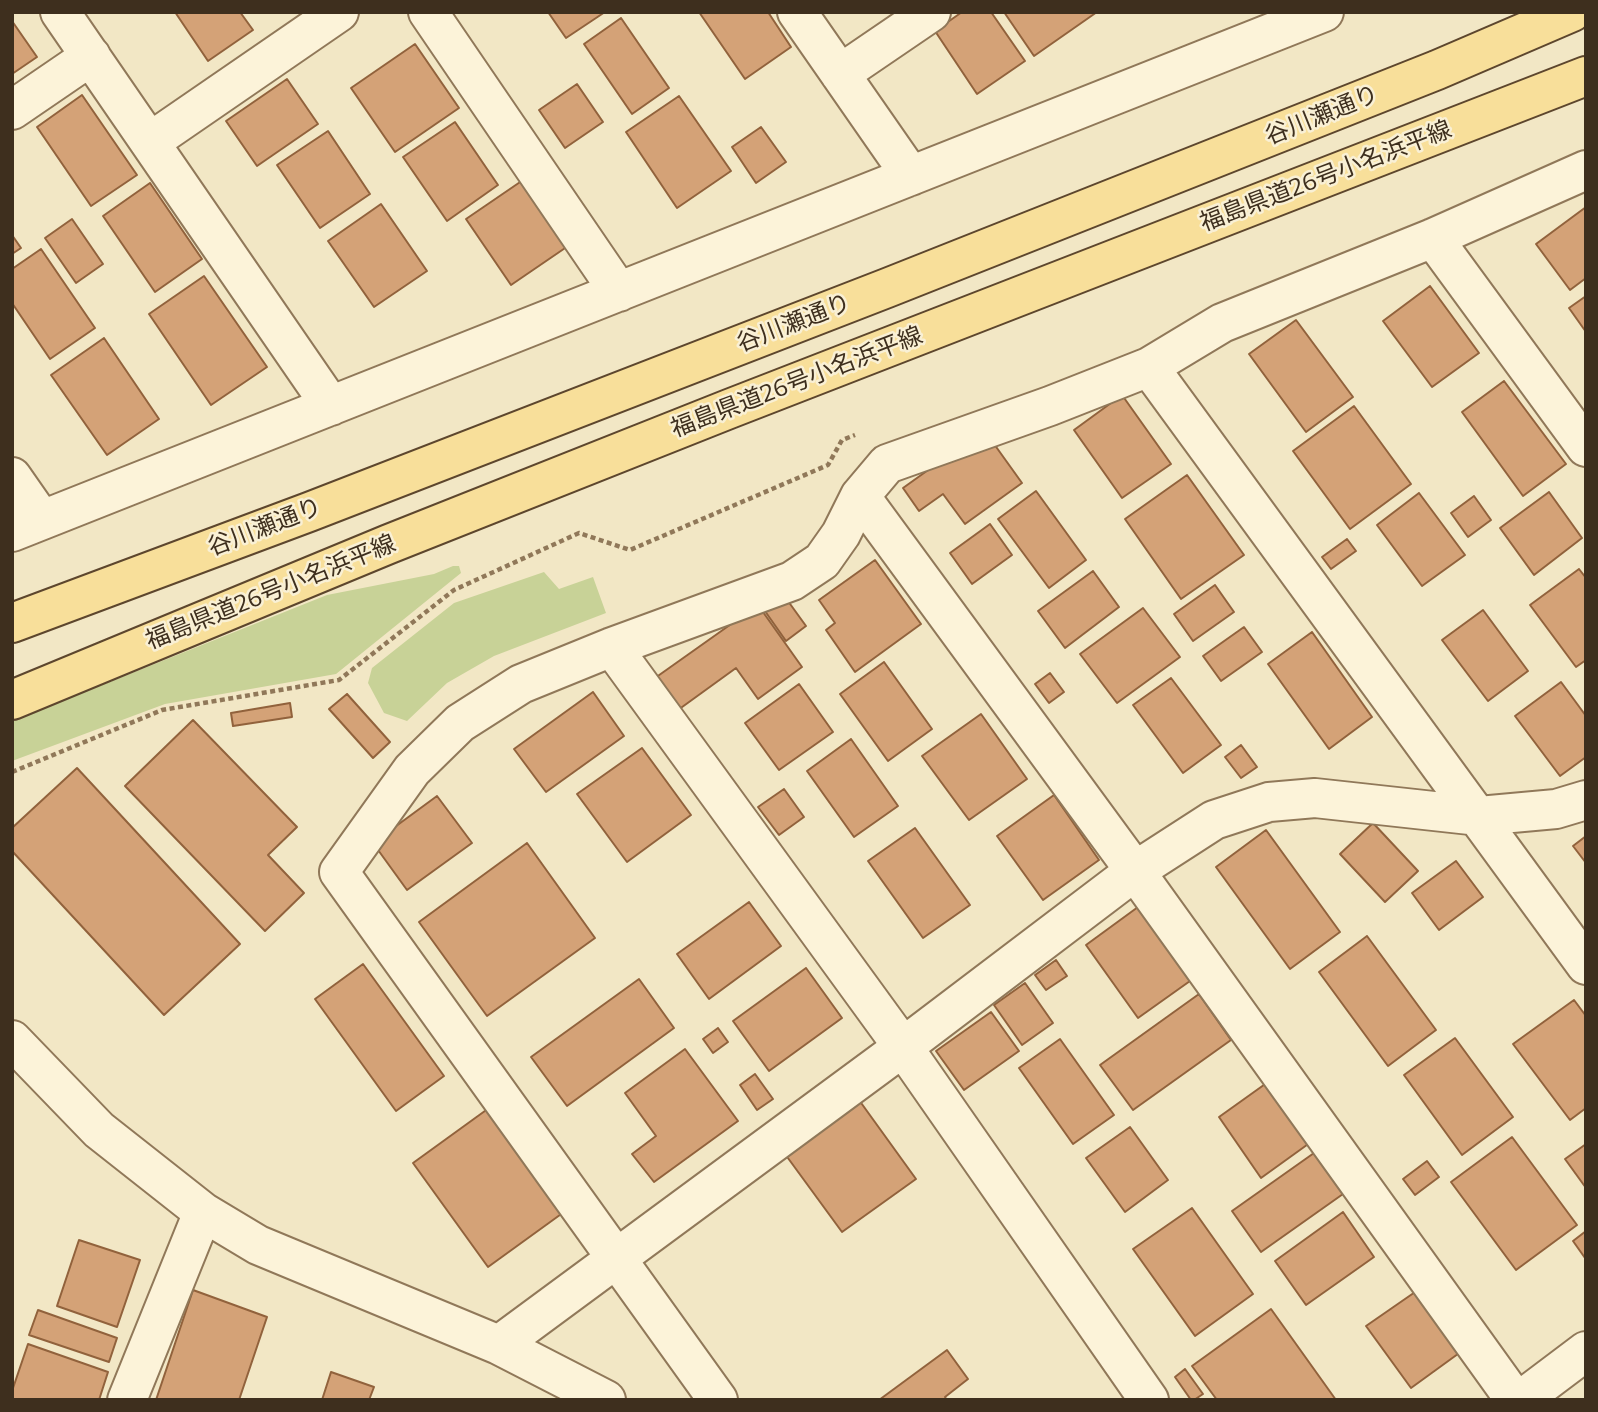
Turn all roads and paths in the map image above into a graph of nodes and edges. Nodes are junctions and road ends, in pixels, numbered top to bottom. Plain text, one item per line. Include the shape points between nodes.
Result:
1 (60, 12) edge
2 (339, 12) edge
3 (428, 12) edge
4 (797, 12) edge
5 (931, 12) edge
6 (1324, 12) edge
7 (1572, 12) edge
8 (91, 56) junction
9 (840, 74) junction
10 (1586, 76) edge
11 (12, 110) edge
12 (150, 142) junction
13 (1586, 170) edge
14 (911, 176) junction
15 (1433, 238) junction
16 (619, 292) junction
17 (1149, 367) junction
18 (331, 406) junction
19 (855, 435) dead end
20 (1586, 447) edge
21 (12, 477) edge
22 (860, 496) junction
23 (27, 526) edge
24 (12, 623) edge
25 (612, 647) junction
26 (12, 700) edge
27 (12, 772) edge
28 (1586, 800) edge
29 (1479, 817) junction
30 (1135, 871) junction
31 (1586, 965) edge
32 (12, 1040) edge
33 (903, 1047) junction
34 (203, 1212) junction
35 (616, 1259) junction
36 (499, 1345) junction
37 (1586, 1351) edge
38 (127, 1400) edge
39 (606, 1400) edge
40 (718, 1400) edge
41 (1149, 1400) edge
42 (1518, 1400) edge

1 - 8 street
2 - 12 street
3 - 16 street
4 - 9 street
5 - 9 street
6 - 14 street
7 - 24 main road, 谷川瀬通り via 874,293
8 - 11 street
8 - 12 street
9 - 14 street
10 - 26 main road, 福島県道26号小名浜平線 via 704,419
12 - 18 street
13 - 15 street
14 - 16 street
15 - 17 street via 1222,323
15 - 20 street
16 - 18 street
17 - 22 street via 887,464
17 - 29 street
18 - 23 street
19 - 27 path via 842,440 828,465 630,550 579,533 454,590 339,680 162,710
21 - 23 street
22 - 25 street via 822,561 792,581
22 - 30 street
25 - 33 street
25 - 35 street via 521,684 460,723 412,770 339,872
28 - 29 street via 1556,809
29 - 30 street via 1315,799 1269,802 1214,820
29 - 31 street
30 - 33 street
30 - 42 street
32 - 34 street via 99,1130
33 - 35 street
33 - 41 street
34 - 36 street via 258,1245
34 - 38 street
35 - 36 street
35 - 40 street
36 - 39 street
37 - 42 street

